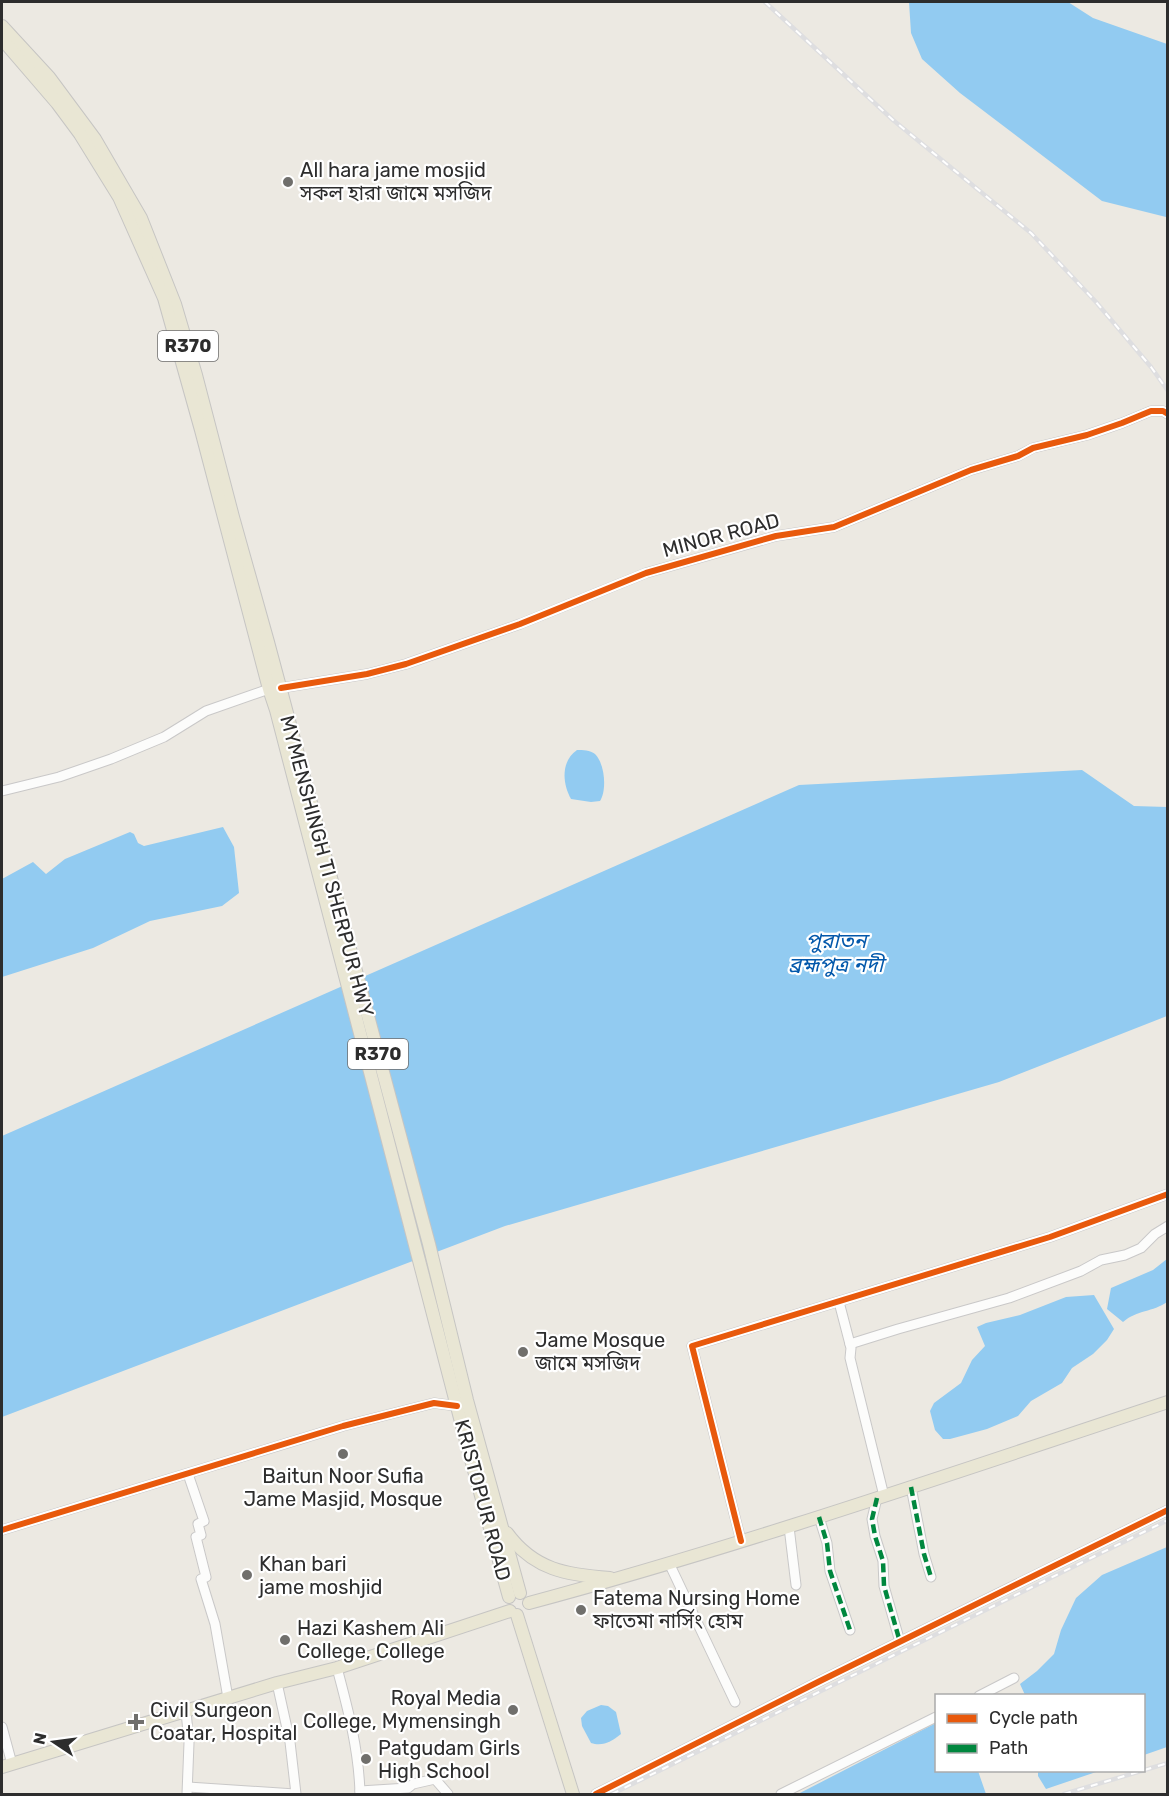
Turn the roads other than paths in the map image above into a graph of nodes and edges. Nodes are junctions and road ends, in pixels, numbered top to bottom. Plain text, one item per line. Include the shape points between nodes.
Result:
1 (2, 26) edge
2 (2, 39) edge
3 (1167, 414) edge
4 (275, 689) junction
5 (2, 791) edge
6 (1167, 1194) edge
7 (1167, 1226) edge
8 (839, 1302) junction
9 (850, 1344) junction
10 (1167, 1402) edge
11 (460, 1403) junction
12 (188, 1474) junction
13 (911, 1487) junction
14 (880, 1497) junction
15 (1167, 1510) edge
16 (819, 1517) junction
17 (502, 1525) junction
18 (789, 1527) junction
19 (2, 1530) edge
20 (741, 1542) junction
21 (669, 1563) junction
22 (931, 1577) dead end
23 (620, 1578) junction
24 (796, 1585) dead end
25 (513, 1604) junction
26 (850, 1630) dead end
27 (900, 1642) junction
28 (337, 1668) junction
29 (1014, 1678) dead end
30 (278, 1683) junction
31 (981, 1694) edge
32 (228, 1698) junction
33 (735, 1702) dead end
34 (186, 1712) junction
35 (935, 1717) edge
36 (2, 1727) edge
37 (7, 1766) edge
38 (187, 1791) edge
39 (360, 1793) edge
40 (295, 1794) edge
41 (448, 1794) edge
42 (573, 1794) edge
43 (596, 1794) edge
44 (781, 1794) edge

1 - 4 main road, MYMENSHINGH TI SHERPUR HWY / R370 via 70,102 141,218 165,277 196,375
2 - 4 main road, MYMENSHINGH TI SHERPUR HWY / R370 via 86,143 119,197 164,298
3 - 4 street, MINOR ROAD via 1151,411 1087,435 1033,448 834,527 776,536 646,573 520,624 406,664
4 - 5 street, MINOR ROAD via 206,711 164,737 111,759
4 - 11 main road, MYMENSHINGH TI SHERPUR HWY / R370
6 - 8 street via 1050,1237
7 - 9 street via 1141,1248 1101,1260 1010,1298
8 - 9 street
8 - 20 street via 692,1346
9 - 14 street
10 - 13 main road
11 - 12 street via 434,1403 354,1423
11 - 17 main road, KRISTOPUR ROAD
11 - 25 main road, KRISTOPUR ROAD
12 - 19 street
12 - 32 street via 204,1521 198,1524 201,1535 196,1537 206,1577 201,1579
13 - 14 main road
13 - 22 street
14 - 16 main road
14 - 27 street via 873,1528
15 - 27 street
16 - 18 main road
16 - 26 street via 830,1571
17 - 23 main road via 521,1550 549,1568 576,1575
17 - 25 main road, KRISTOPUR ROAD
18 - 20 main road
18 - 24 street
20 - 21 main road
21 - 23 main road
21 - 33 street
23 - 25 main road via 529,1603 524,1613
25 - 28 main road
25 - 30 main road via 295,1673
25 - 42 main road, KRISTOPUR ROAD
27 - 43 street
28 - 30 main road
28 - 39 street via 350,1719
29 - 31 street
30 - 32 main road
30 - 40 street
32 - 34 main road
34 - 37 main road
34 - 38 street
35 - 44 street
36 - 37 street
38 - 40 street
39 - 41 street via 408,1788 435,1779

